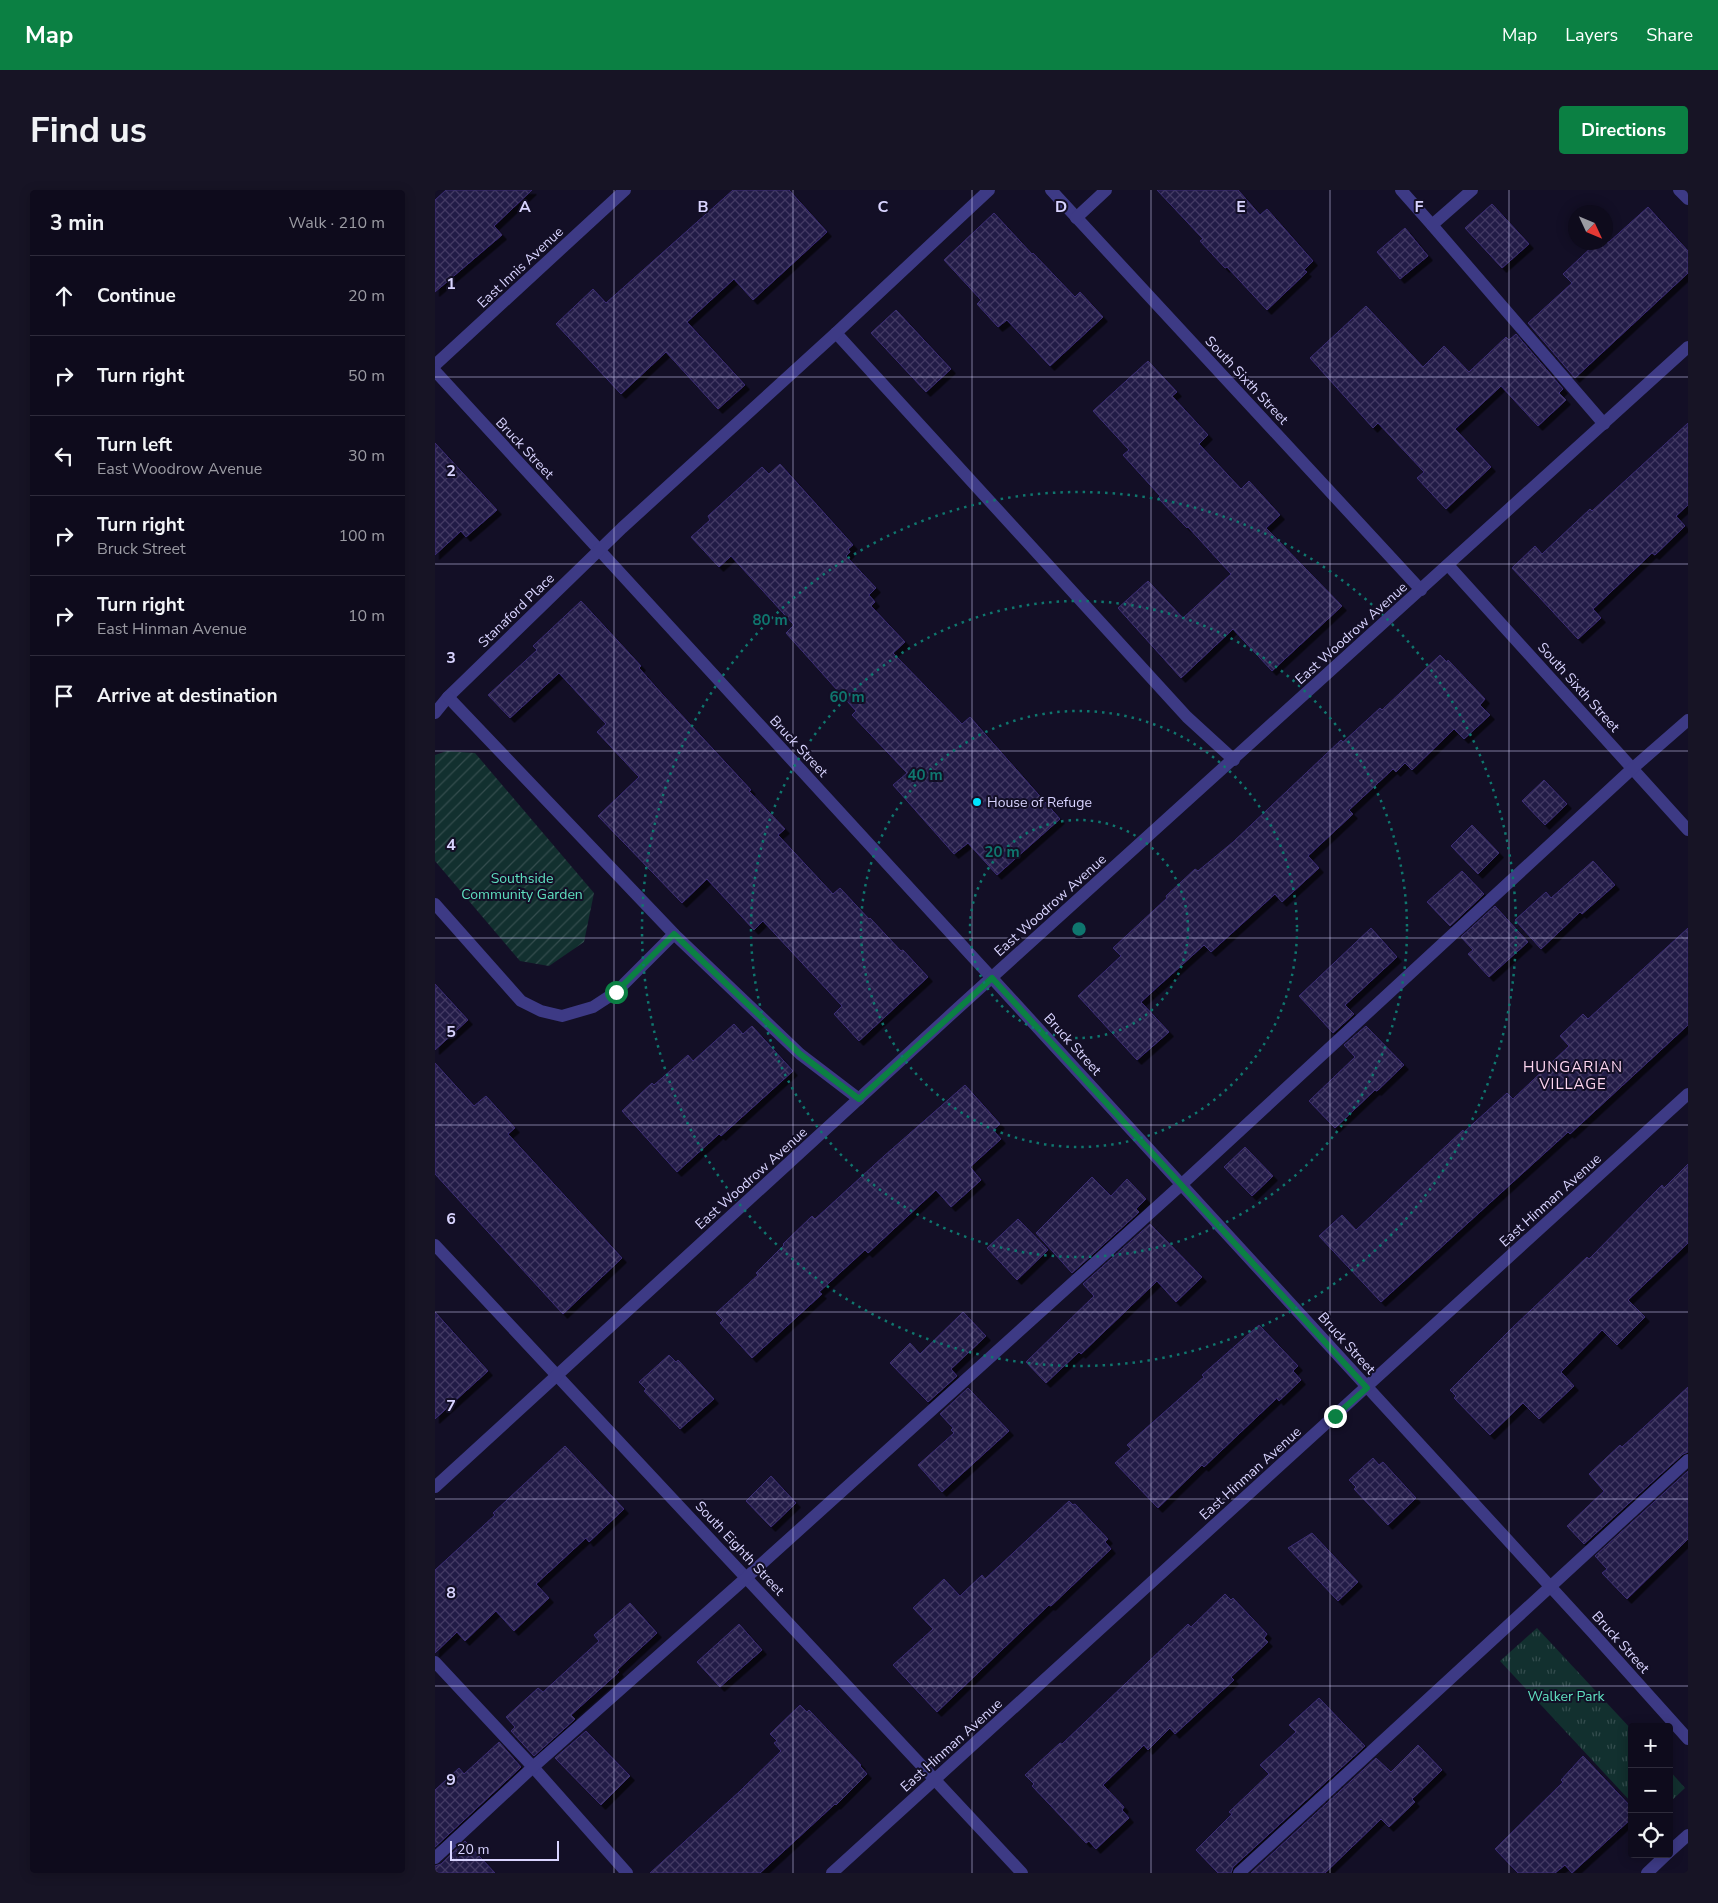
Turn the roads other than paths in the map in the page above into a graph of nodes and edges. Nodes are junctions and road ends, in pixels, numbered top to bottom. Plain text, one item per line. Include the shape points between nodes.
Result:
1 (625, 190) edge
2 (989, 190) edge
3 (1051, 190) edge
4 (1106, 190) edge
5 (1401, 190) edge
6 (1472, 190) edge
7 (1679, 190) edge
8 (1688, 199) edge
9 (1077, 218) junction
10 (1432, 225) junction
11 (836, 333) junction
12 (1688, 347) edge
13 (435, 365) edge
14 (435, 372) edge
15 (1604, 424) junction
16 (599, 550) junction
17 (1448, 565) junction
18 (1421, 590) junction
19 (448, 697) junction
20 (435, 713) edge
21 (1688, 720) edge
22 (1234, 760) junction
23 (1633, 768) junction
24 (1688, 830) edge
25 (435, 904) edge
26 (674, 934) junction
27 (992, 978) junction
28 (1688, 1094) edge
29 (859, 1099) junction
30 (1181, 1184) junction
31 (435, 1245) edge
32 (557, 1375) junction
33 (1367, 1388) junction
34 (1688, 1460) edge
35 (435, 1487) edge
36 (747, 1577) junction
37 (1551, 1587) junction
38 (435, 1662) edge
39 (1688, 1739) edge
40 (533, 1767) junction
41 (935, 1779) junction
42 (1688, 1835) edge
43 (1673, 1848) edge
44 (435, 1858) edge
45 (1663, 1858) edge
46 (627, 1873) edge
47 (833, 1873) edge
48 (1022, 1873) edge
49 (1239, 1873) edge
50 (1647, 1873) edge

1 - 13 street, East Innis Avenue
2 - 11 street, Stanaford Place
3 - 9 street, South Sixth Street
4 - 9 street
5 - 10 street
6 - 10 street
7 - 8 street
9 - 18 street, South Sixth Street
10 - 15 street
11 - 16 street, Stanaford Place
11 - 22 street via 1187,717
12 - 15 street, East Woodrow Avenue
14 - 16 street, Bruck Street
15 - 17 street, East Woodrow Avenue
16 - 19 street, Stanaford Place
16 - 27 street, Bruck Street
17 - 18 street, East Woodrow Avenue
17 - 23 street, South Sixth Street
18 - 22 street, East Woodrow Avenue
19 - 20 street, Stanaford Place
19 - 26 street
21 - 23 street
22 - 27 street, East Woodrow Avenue
23 - 24 street, South Sixth Street
23 - 30 street
25 - 26 street via 521,1000 541,1011 562,1016 593,1007 616,992
26 - 29 street via 800,1054
27 - 29 street, East Woodrow Avenue
27 - 30 street, Bruck Street
28 - 33 street, East Hinman Avenue
29 - 32 street, East Woodrow Avenue
30 - 33 street, Bruck Street
30 - 36 street
31 - 32 street, South Eighth Street
32 - 35 street, East Woodrow Avenue
32 - 36 street, South Eighth Street
33 - 37 street, Bruck Street
33 - 41 street, East Hinman Avenue
34 - 37 street
36 - 40 street
36 - 41 street, South Eighth Street
37 - 39 street, Bruck Street
37 - 49 street
38 - 40 street
40 - 44 street
40 - 46 street
41 - 47 street, East Hinman Avenue
41 - 48 street, South Eighth Street
42 - 43 street
45 - 50 street

